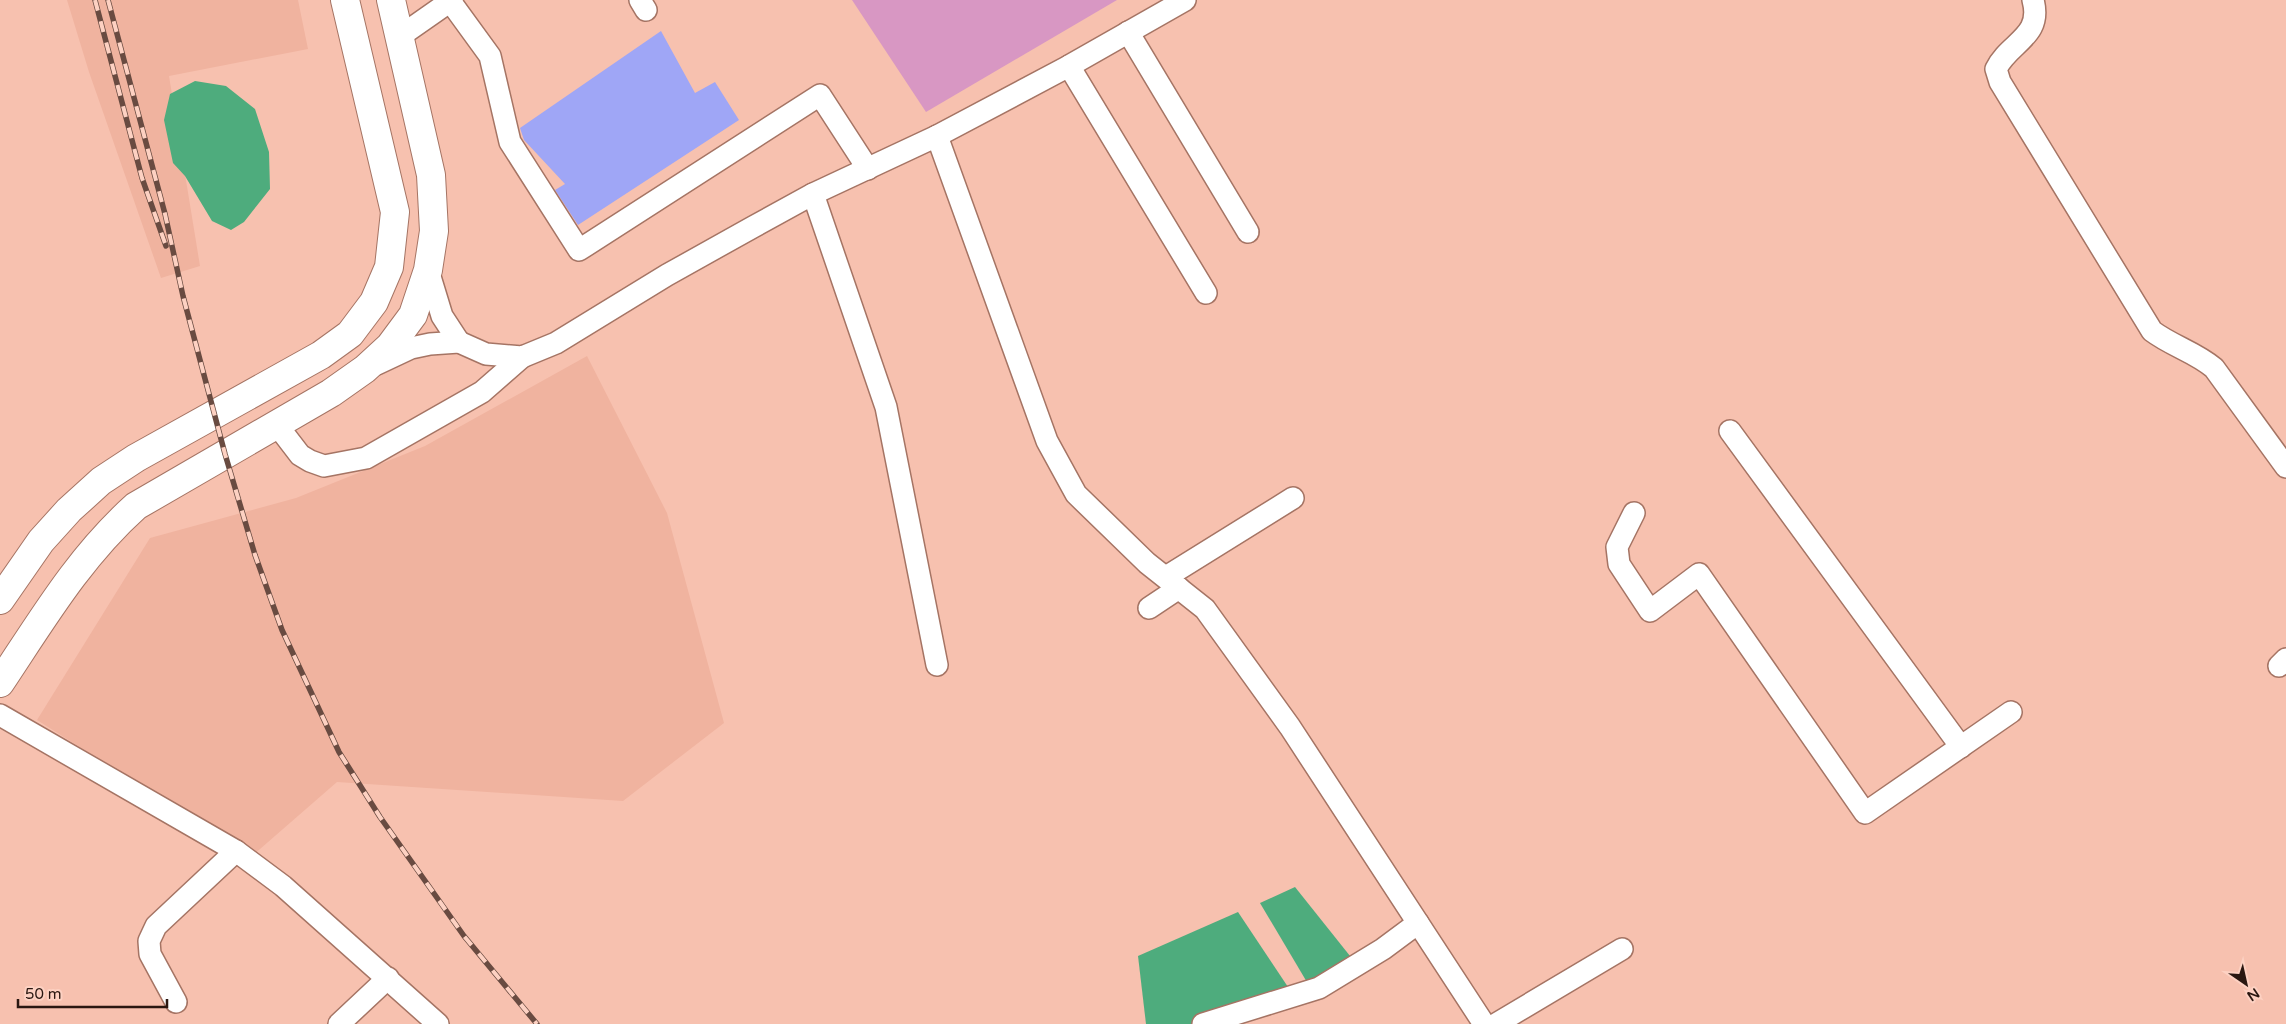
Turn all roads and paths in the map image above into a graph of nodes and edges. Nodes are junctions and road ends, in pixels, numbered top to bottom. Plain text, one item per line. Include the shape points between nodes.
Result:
1 (345, 0) edge
2 (391, 0) edge
3 (1184, 0) edge
4 (2034, 0) edge
5 (451, 1) edge
6 (1128, 32) junction
7 (399, 37) junction
8 (1069, 66) junction
9 (937, 136) junction
10 (868, 168) junction
11 (813, 194) junction
12 (1248, 232) dead end
13 (428, 270) junction
14 (1206, 293) dead end
15 (459, 342) junction
16 (522, 357) junction
17 (366, 369) junction
18 (277, 425) junction
19 (1730, 431) dead end
20 (2286, 467) edge
21 (1293, 498) dead end
22 (1634, 513) dead end
23 (1172, 582) junction
24 (0, 600) edge
25 (1149, 608) dead end
26 (937, 665) dead end
27 (0, 683) edge
28 (2011, 712) dead end
29 (0, 715) edge
30 (1961, 747) junction
31 (236, 851) junction
32 (1418, 923) junction
33 (1622, 949) dead end
34 (388, 978) junction
35 (176, 1002) dead end
36 (429, 1021) edge
37 (338, 1024) edge
38 (1203, 1024) edge
39 (1484, 1024) edge
40 (1496, 1024) edge

1 - 24 main road via 395,212 389,267 374,302 350,334 321,355 101,480 41,541
2 - 7 main road
3 - 6 street
4 - 20 street via 2035,23 2026,36 2001,58 1996,69 2000,82 2152,331 2201,357 2214,368
5 - 7 street
5 - 10 street via 490,56 510,142 579,250 820,95
6 - 8 street
6 - 12 street
7 - 13 main road via 431,175 434,231
8 - 9 street
8 - 14 street
9 - 10 street
9 - 23 street via 1047,441 1076,494 1147,563
10 - 11 street
11 - 16 street via 667,275 556,343
11 - 26 street via 886,407
13 - 15 street via 442,316
13 - 17 main road via 413,315 390,346
15 - 16 street via 486,354
15 - 17 street via 411,348
16 - 18 street via 482,392 366,458 324,466 310,461 300,455
17 - 18 main road
18 - 27 main road via 136,506 108,531 77,568
19 - 30 street
21 - 23 street
22 - 30 street via 1617,547 1619,564 1650,611 1699,574 1865,813
23 - 25 street
23 - 32 street via 1205,610 1290,727
28 - 30 street
29 - 31 street
31 - 34 street via 283,886
31 - 35 street via 156,926 149,941 150,954
32 - 38 street via 1320,988
32 - 39 street
33 - 40 street
34 - 36 street
34 - 37 street

